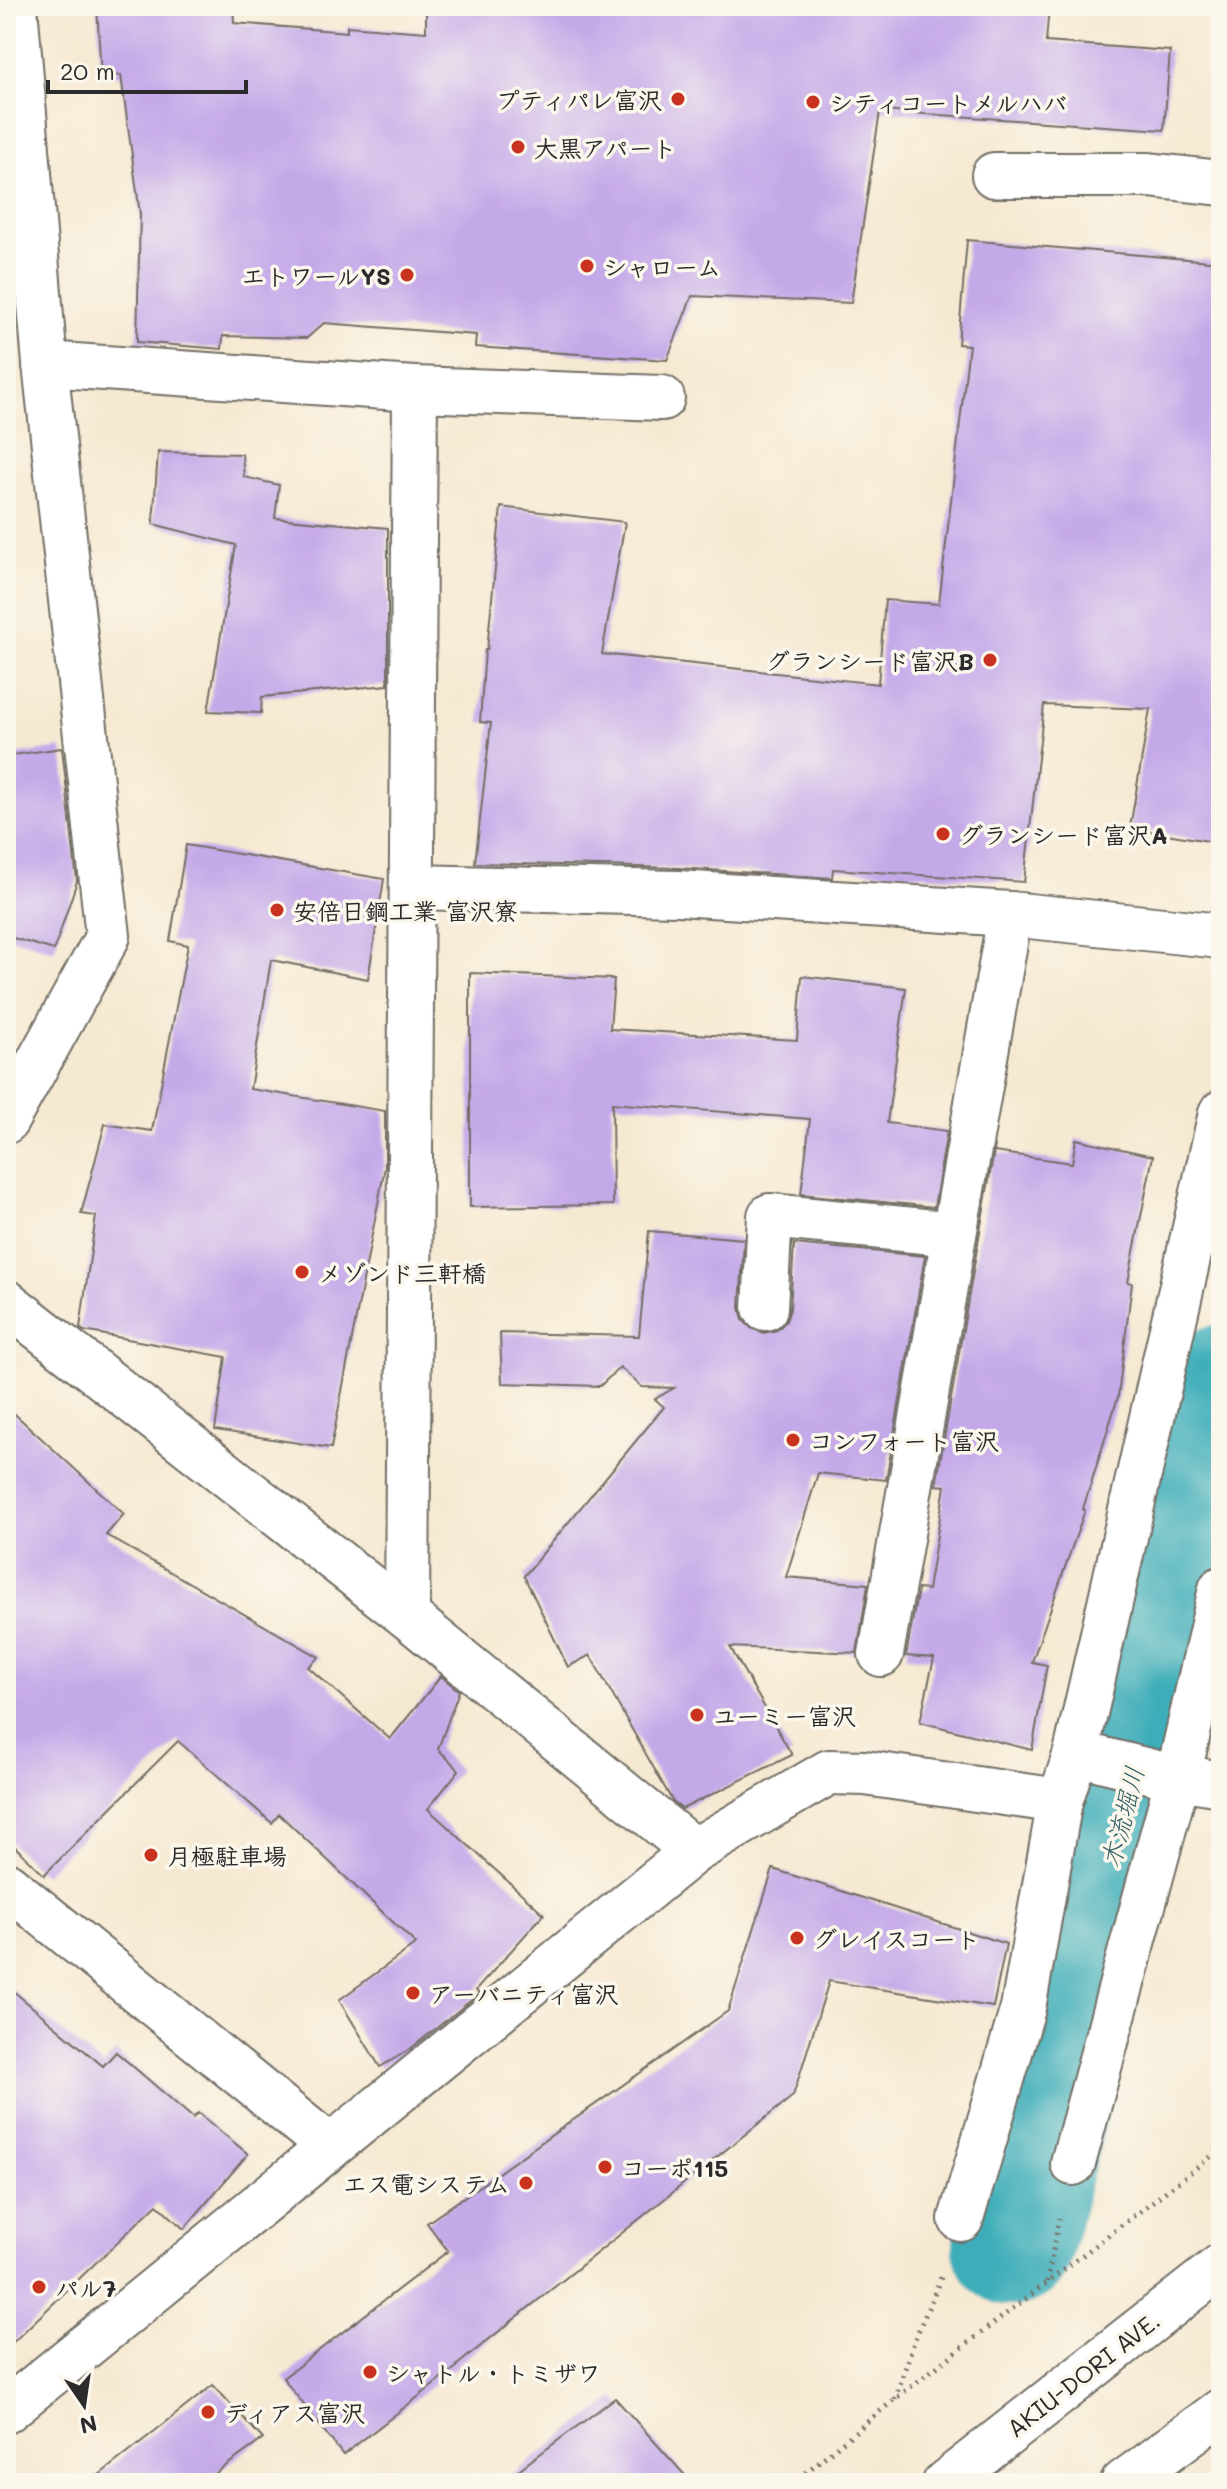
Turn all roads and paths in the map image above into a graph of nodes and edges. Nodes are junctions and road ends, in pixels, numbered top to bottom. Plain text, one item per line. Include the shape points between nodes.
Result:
1 (15, 6) edge
2 (994, 175) dead end
3 (1221, 183) edge
4 (45, 364) junction
5 (415, 389) junction
6 (662, 398) dead end
7 (413, 887) junction
8 (1010, 914) junction
9 (1221, 936) edge
10 (1221, 1113) edge
11 (6, 1121) edge
12 (954, 1234) junction
13 (6, 1302) edge
14 (765, 1308) dead end
15 (1221, 1589) edge
16 (407, 1616) junction
17 (881, 1654) dead end
18 (1093, 1758) junction
19 (1169, 1776) junction
20 (1221, 1784) edge
21 (1060, 1801) junction
22 (694, 1851) junction
23 (6, 1884) edge
24 (330, 2147) junction
25 (1221, 2149) edge
26 (1073, 2163) dead end
27 (961, 2219) dead end
28 (1057, 2229) dead end
29 (1221, 2266) edge
30 (945, 2268) dead end
31 (1047, 2282) junction
32 (895, 2399) junction
33 (6, 2411) edge
34 (1221, 2411) edge
35 (793, 2483) edge
36 (945, 2483) edge
37 (1123, 2483) edge

1 - 4 main road
2 - 3 main road via 1149,175
4 - 5 main road
4 - 11 main road via 108,936
5 - 6 main road
5 - 7 main road
7 - 8 main road via 678,893
7 - 16 main road
8 - 9 main road
8 - 12 main road
10 - 18 main road
12 - 14 main road via 770,1216
12 - 17 main road
13 - 16 main road
15 - 19 main road
16 - 22 main road
18 - 19 main road
18 - 21 main road
19 - 20 main road
19 - 26 main road
21 - 22 main road via 829,1772
21 - 27 main road via 1023,2008
22 - 24 main road
23 - 24 main road
24 - 33 main road
25 - 31 path
28 - 31 path
29 - 36 main road, AKIU-DORI AVE.
30 - 32 path
31 - 32 path
32 - 35 path
34 - 37 main road

